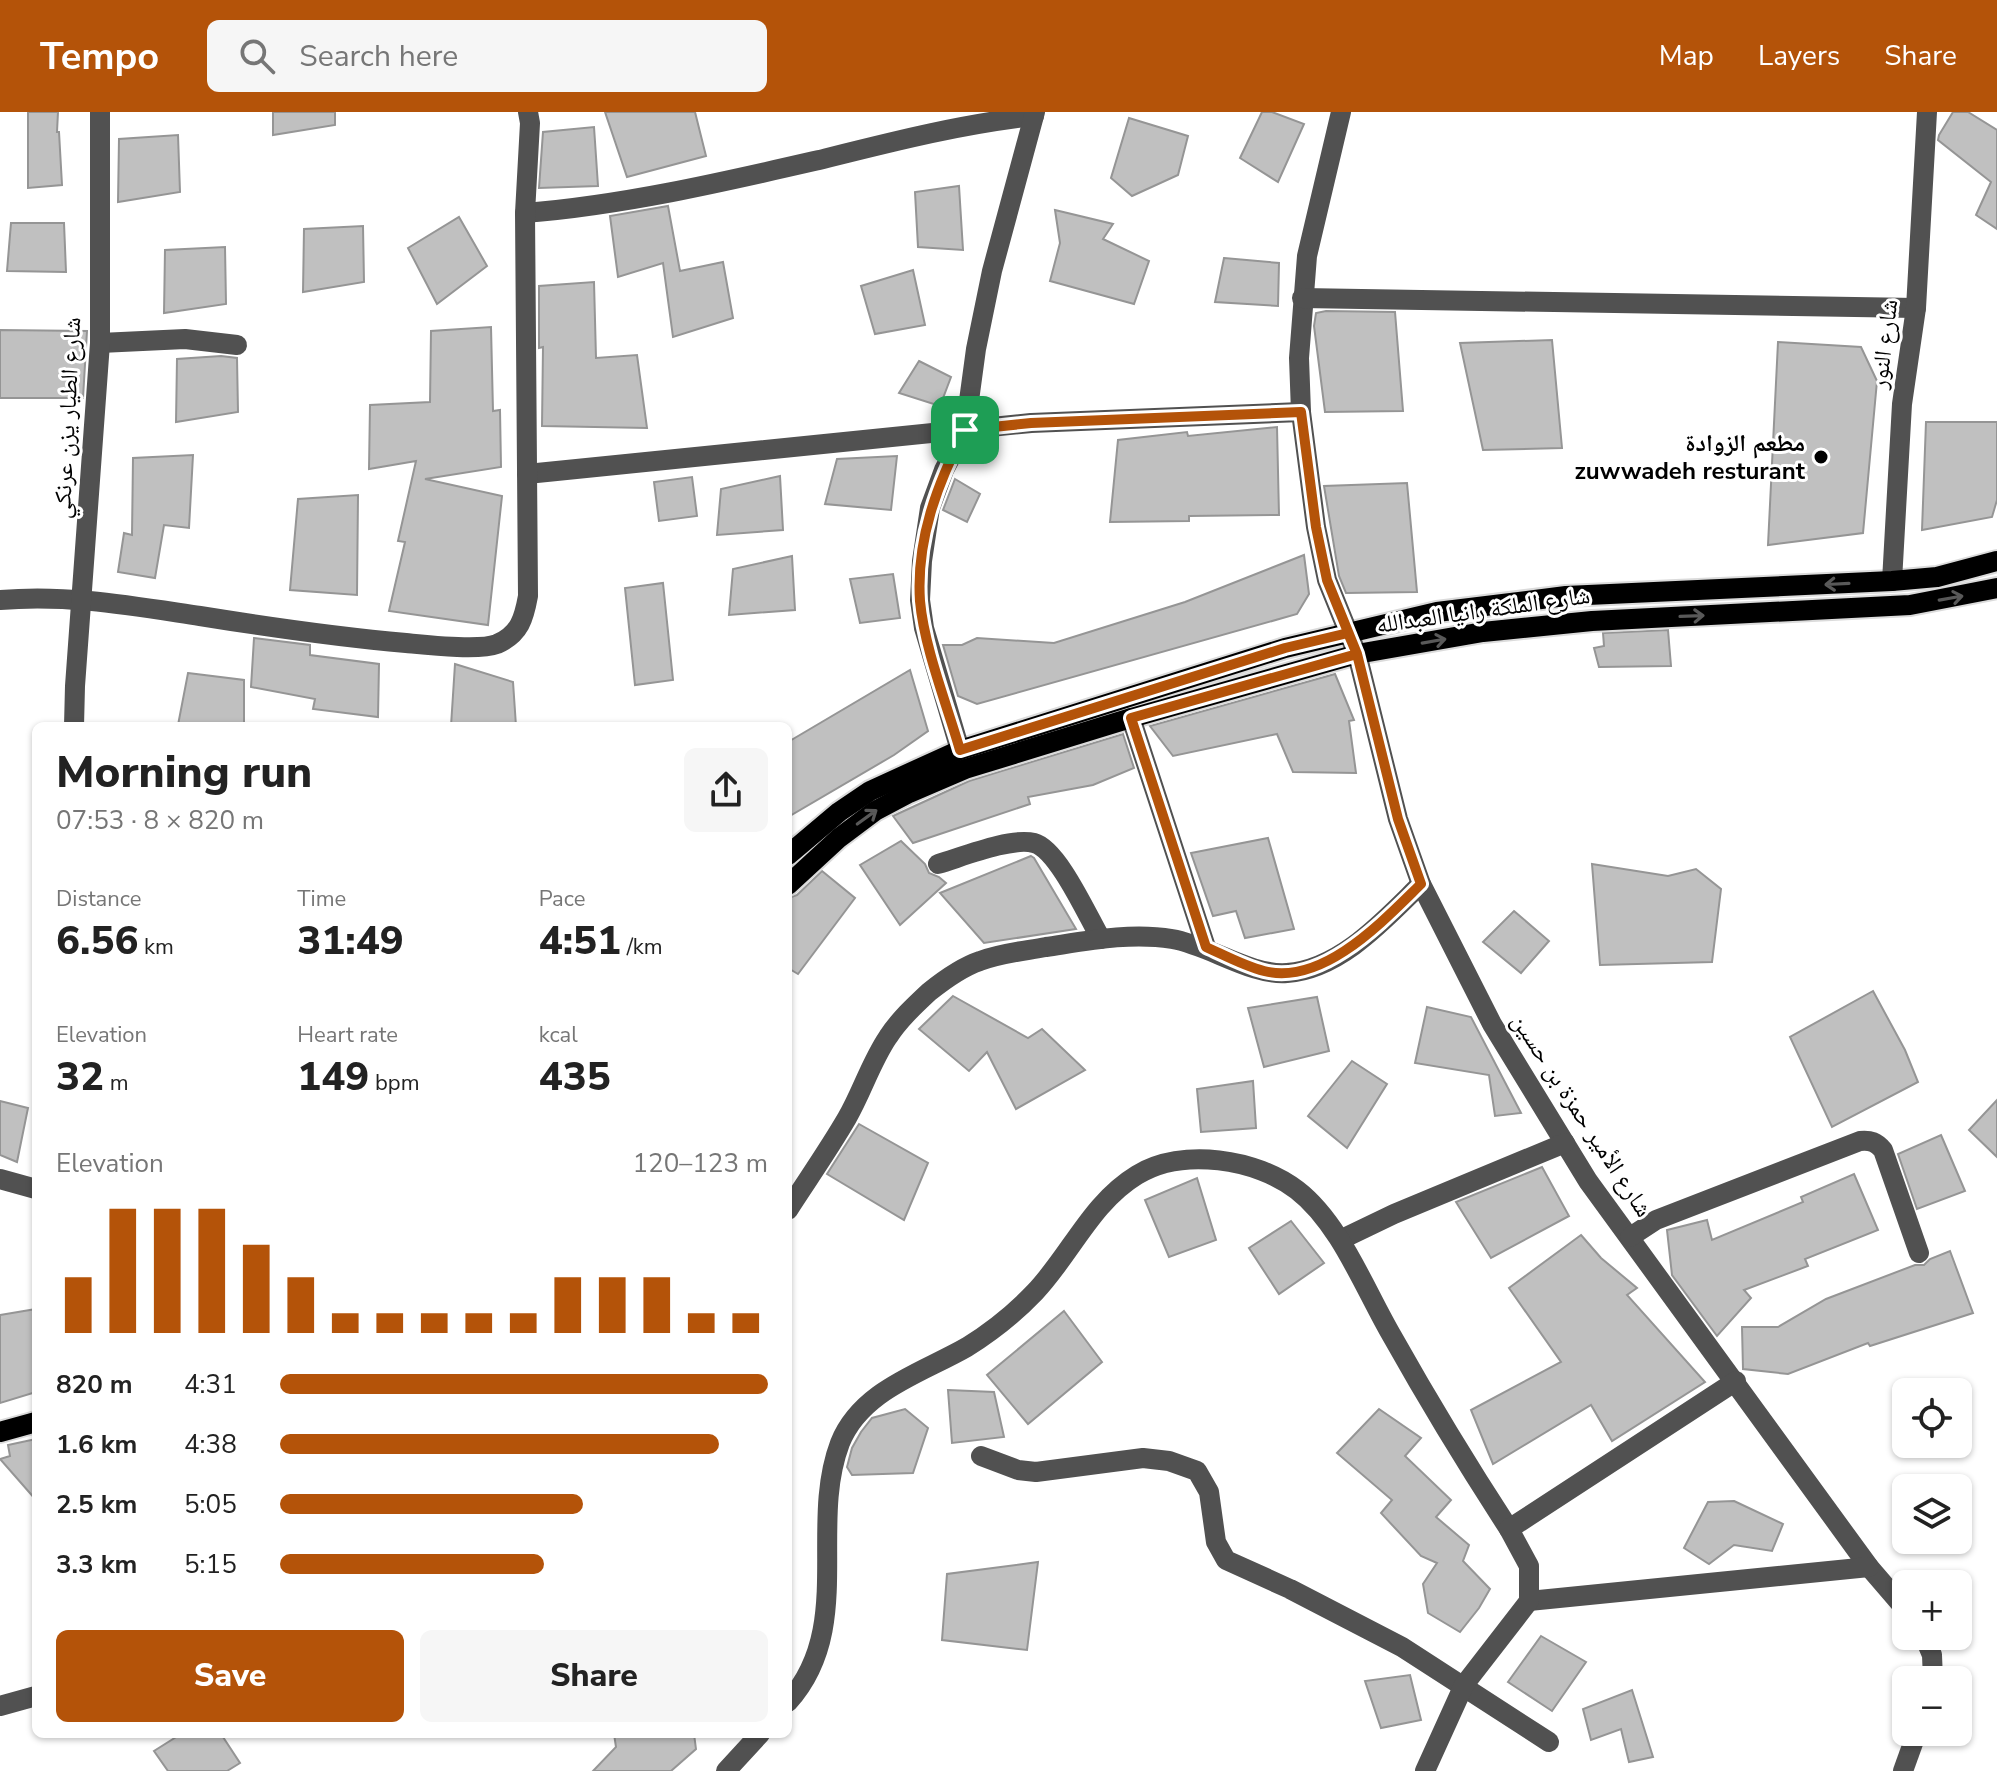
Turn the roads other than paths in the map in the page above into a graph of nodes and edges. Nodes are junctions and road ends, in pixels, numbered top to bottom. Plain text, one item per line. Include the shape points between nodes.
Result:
1 (100, 112) edge
2 (528, 112) edge
3 (1341, 112) edge
4 (1927, 112) edge
5 (1035, 114) edge
6 (525, 213) junction
7 (1302, 298) junction
8 (1916, 308) junction
9 (100, 343) junction
10 (237, 345) dead end
11 (1301, 412) junction
12 (965, 430) junction
13 (527, 474) junction
14 (1995, 558) edge
15 (1892, 581) junction
16 (1997, 588) edge
17 (82, 598) junction
18 (0, 600) edge
19 (1348, 633) junction
20 (1357, 654) junction
21 (1131, 718) junction
22 (74, 722) edge
23 (960, 750) junction
24 (792, 852) edge
25 (938, 864) dead end
26 (792, 881) edge
27 (1421, 884) junction
28 (1101, 939) junction
29 (1206, 947) junction
30 (1565, 1143) junction
31 (0, 1179) edge
32 (32, 1188) edge
33 (792, 1204) edge
34 (1630, 1237) junction
35 (1342, 1239) junction
36 (1919, 1253) dead end
37 (1736, 1381) junction
38 (32, 1423) edge
39 (0, 1432) edge
40 (981, 1456) dead end
41 (1509, 1529) junction
42 (1869, 1567) junction
43 (1892, 1594) edge
44 (1529, 1601) junction
45 (1464, 1685) junction
46 (32, 1697) edge
47 (792, 1697) edge
48 (0, 1706) edge
49 (756, 1738) edge
50 (1549, 1742) dead end
51 (1912, 1746) edge
52 (726, 1771) edge
53 (1425, 1771) edge
54 (1903, 1771) edge

1 - 9 street, شارع الطيار يزن عرنكي
2 - 6 street
3 - 7 street, شارع الأمير حمزة بن حسين via 1314,219
4 - 8 street, شارع النور
5 - 6 street via 977,122 588,208
5 - 12 street via 992,271
6 - 13 street
7 - 8 street
7 - 11 street, شارع الأمير حمزة بن حسين
8 - 15 street, شارع النور via 1902,404
9 - 10 street via 185,339
9 - 17 street, شارع الطيار يزن عرنكي
11 - 12 street
11 - 19 street, شارع الأمير حمزة بن حسين via 1327,580
12 - 13 street
12 - 23 street via 930,508 920,600
13 - 17 street via 525,618 516,632 495,645 378,641
14 - 15 main road, شارع الملكة رانيا العبدالله via 1937,577
15 -> 19 main road, شارع الملكة رانيا العبدالله via 1566,596 1437,612
20 -> 16 main road, شارع الملكة رانيا العبدالله via 1483,632 1592,621 1910,605
17 - 18 street
17 - 22 street, شارع الطيار يزن عرنكي
19 - 20 street, شارع الأمير حمزة بن حسين
19 - 23 main road, شارع الملكة رانيا العبدالله
20 - 21 main road, شارع الملكة رانيا العبدالله
20 - 27 street, شارع الأمير حمزة بن حسين via 1398,819
26 -> 21 main road, شارع الملكة رانيا العبدالله via 851,829 909,793 965,769
21 - 29 street
23 - 24 main road, شارع الملكة رانيا العبدالله via 870,791
25 - 28 street via 1019,842 1038,844 1055,859
27 - 29 street via 1358,942 1310,968 1264,971
27 - 30 street, شارع الأمير حمزة بن حسين via 1492,1024
28 - 29 street via 1172,939
28 - 33 street via 980,961 930,991 887,1039 848,1117
30 - 34 street, شارع الأمير حمزة بن حسين
30 - 35 street
31 - 32 street
34 - 36 street via 1689,1206 1869,1140 1883,1150
34 - 37 street, شارع الأمير حمزة بن حسين
35 - 41 street via 1429,1400
35 - 47 street via 1299,1191 1223,1161 1163,1164 1118,1187 1036,1291 997,1326 901,1380 855,1417 840,1443 831,1487 821,1636 808,1676
37 - 41 street
37 - 42 street, شارع الأمير حمزة بن حسين
38 - 39 main road
40 - 45 street via 1036,1472 1143,1458 1197,1471 1209,1492 1216,1542 1226,1560 1346,1617
41 - 44 street via 1529,1566
42 - 43 street, شارع الأمير حمزة بن حسين
42 - 44 street
44 - 45 street
45 - 50 street
45 - 53 street
46 - 48 street
49 - 52 street
51 - 54 street

